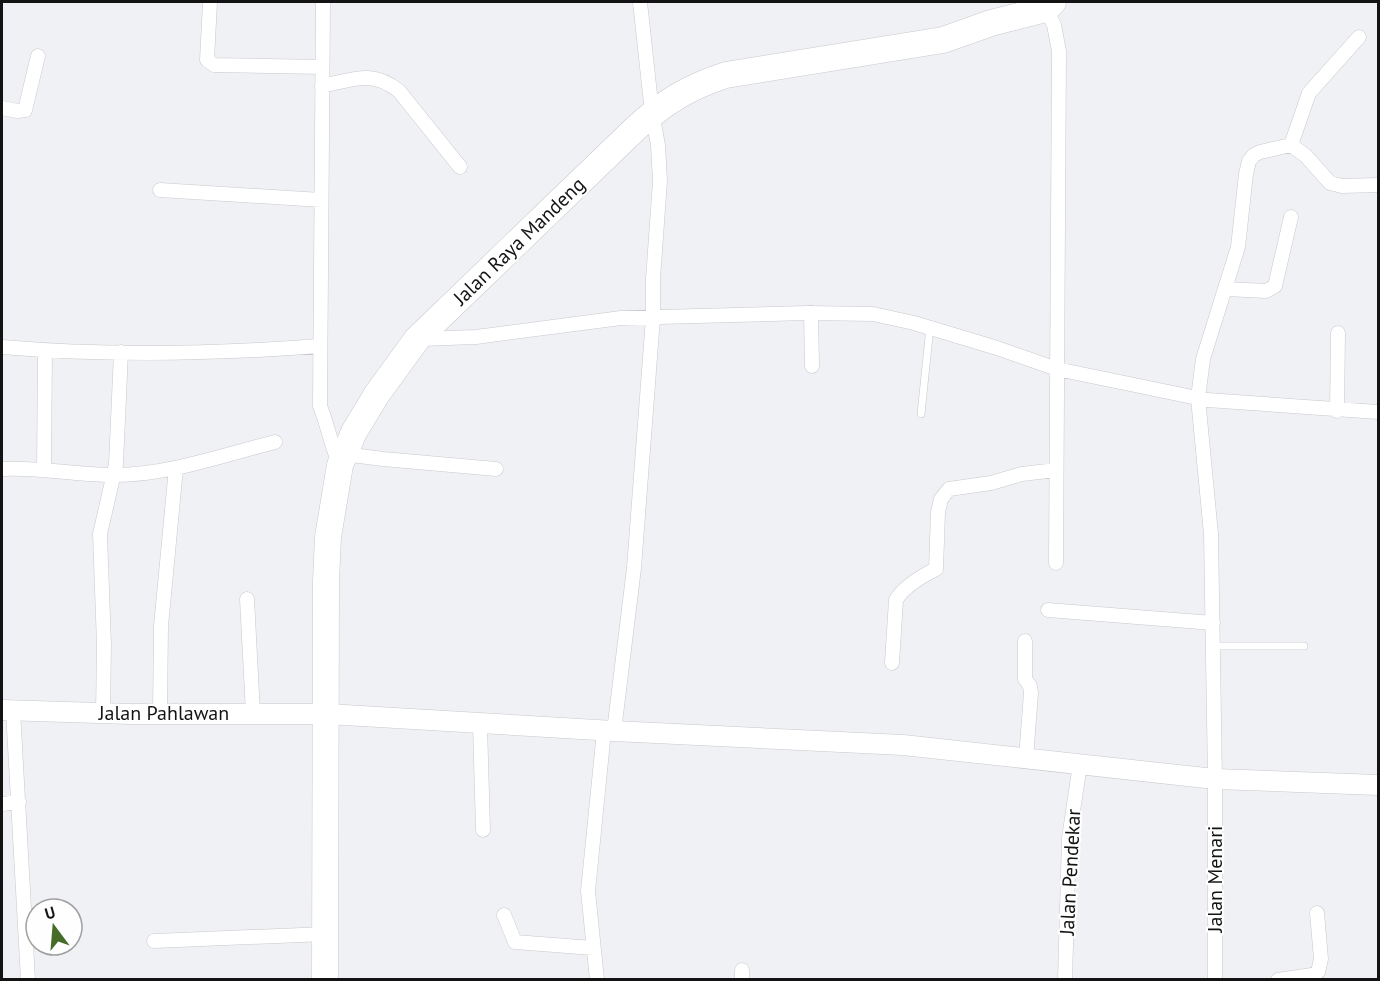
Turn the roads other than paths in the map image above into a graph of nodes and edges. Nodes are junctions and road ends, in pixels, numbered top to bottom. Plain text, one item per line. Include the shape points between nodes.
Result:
1 (210, 2) edge
2 (323, 2) edge
3 (640, 2) edge
4 (1021, 2) edge
5 (1043, 4) edge
6 (991, 23) junction
7 (1359, 37) dead end
8 (38, 56) dead end
9 (322, 67) junction
10 (322, 86) junction
11 (2, 108) edge
12 (652, 113) junction
13 (1291, 145) junction
14 (460, 167) dead end
15 (1378, 185) edge
16 (160, 190) dead end
17 (321, 200) junction
18 (1290, 218) dead end
19 (1226, 289) junction
20 (811, 313) junction
21 (653, 318) junction
22 (930, 327) junction
23 (1338, 333) dead end
24 (417, 339) junction
25 (320, 346) junction
26 (2, 347) edge
27 (45, 351) junction
28 (121, 352) junction
29 (812, 366) dead end
30 (1057, 369) junction
31 (1198, 398) junction
32 (1337, 411) junction
33 (1378, 412) edge
34 (921, 414) dead end
35 (275, 442) dead end
36 (342, 459) junction
37 (176, 468) junction
38 (2, 469) edge
39 (496, 469) dead end
40 (44, 470) junction
41 (1056, 470) junction
42 (114, 475) junction
43 (1056, 563) dead end
44 (246, 599) dead end
45 (1048, 610) dead end
46 (1213, 623) junction
47 (1025, 641) dead end
48 (1214, 646) junction
49 (1304, 646) dead end
50 (892, 663) dead end
51 (7, 710) edge
52 (253, 713) junction
53 (103, 714) junction
54 (159, 714) junction
55 (327, 714) junction
56 (480, 723) junction
57 (609, 731) junction
58 (1026, 758) junction
59 (1080, 764) junction
60 (1215, 779) junction
61 (1378, 785) edge
62 (19, 802) junction
63 (2, 804) edge
64 (483, 830) dead end
65 (1317, 913) dead end
66 (504, 915) dead end
67 (325, 934) junction
68 (154, 941) dead end
69 (593, 948) junction
70 (28, 980) edge
71 (325, 980) edge
72 (597, 980) edge
73 (1065, 980) edge
74 (1215, 980) edge
75 (1278, 980) edge

1 - 9 street via 206,51 207,60 214,65
2 - 9 street
3 - 12 street
4 - 6 highway
5 - 6 highway
5 - 30 street via 1059,51
6 - 12 highway, Jalan Raya Mandeng via 943,40 726,75 698,85
7 - 13 street via 1309,93
8 - 11 street via 25,110
9 - 10 street
10 - 14 street via 369,77 387,81
10 - 17 street
12 - 21 street via 660,181
12 - 24 highway, Jalan Raya Mandeng
13 - 15 street via 1330,183
13 - 19 street, Jalan Menari via 1260,152 1249,161 1238,247
16 - 17 street
17 - 25 street
18 - 19 street via 1275,286 1266,291
19 - 31 street, Jalan Menari via 1203,359
20 - 21 street
20 - 22 street via 873,314
20 - 29 street
21 - 24 street via 568,323 476,337
21 - 57 street via 634,568
22 - 30 street
22 - 34 lane
23 - 32 street
24 - 36 highway, Jalan Raya Mandeng via 377,394
25 - 28 street via 229,353
25 - 36 street via 320,406
26 - 27 street
27 - 28 street
27 - 40 street
28 - 42 street
30 - 31 street
30 - 41 street
31 - 32 street
31 - 46 street, Jalan Menari via 1211,534
32 - 33 street
35 - 37 street
36 - 39 street
36 - 55 highway, Jalan Raya Mandeng via 327,548
37 - 42 street
37 - 54 street via 160,626
38 - 40 street
40 - 42 street
41 - 43 street
41 - 50 street via 949,489 941,498 936,569 919,578 896,600
42 - 53 street via 100,534
44 - 52 street
45 - 46 street
46 - 48 street, Jalan Menari
47 - 58 street via 1025,679 1031,693
48 - 49 lane
48 - 60 street, Jalan Menari
51 - 53 main road, Jalan Pahlawan
51 - 62 street
52 - 54 main road, Jalan Pahlawan
52 - 55 main road, Jalan Pahlawan
53 - 54 main road, Jalan Pahlawan
55 - 56 main road, Jalan Pahlawan
55 - 67 highway, Jalan Raya Mandeng
56 - 57 main road, Jalan Pahlawan
56 - 64 street
57 - 58 main road, Jalan Pahlawan via 903,745
57 - 69 street via 588,891
58 - 59 main road, Jalan Pahlawan
59 - 60 main road, Jalan Pahlawan
59 - 73 street, Jalan Pendekar via 1069,838
60 - 61 main road, Jalan Pahlawan
60 - 74 street, Jalan Menari
62 - 63 street
62 - 70 street
65 - 75 street via 1321,959 1318,972
66 - 69 street via 515,942
67 - 68 street
67 - 71 highway, Jalan Raya Mandeng
69 - 72 street

